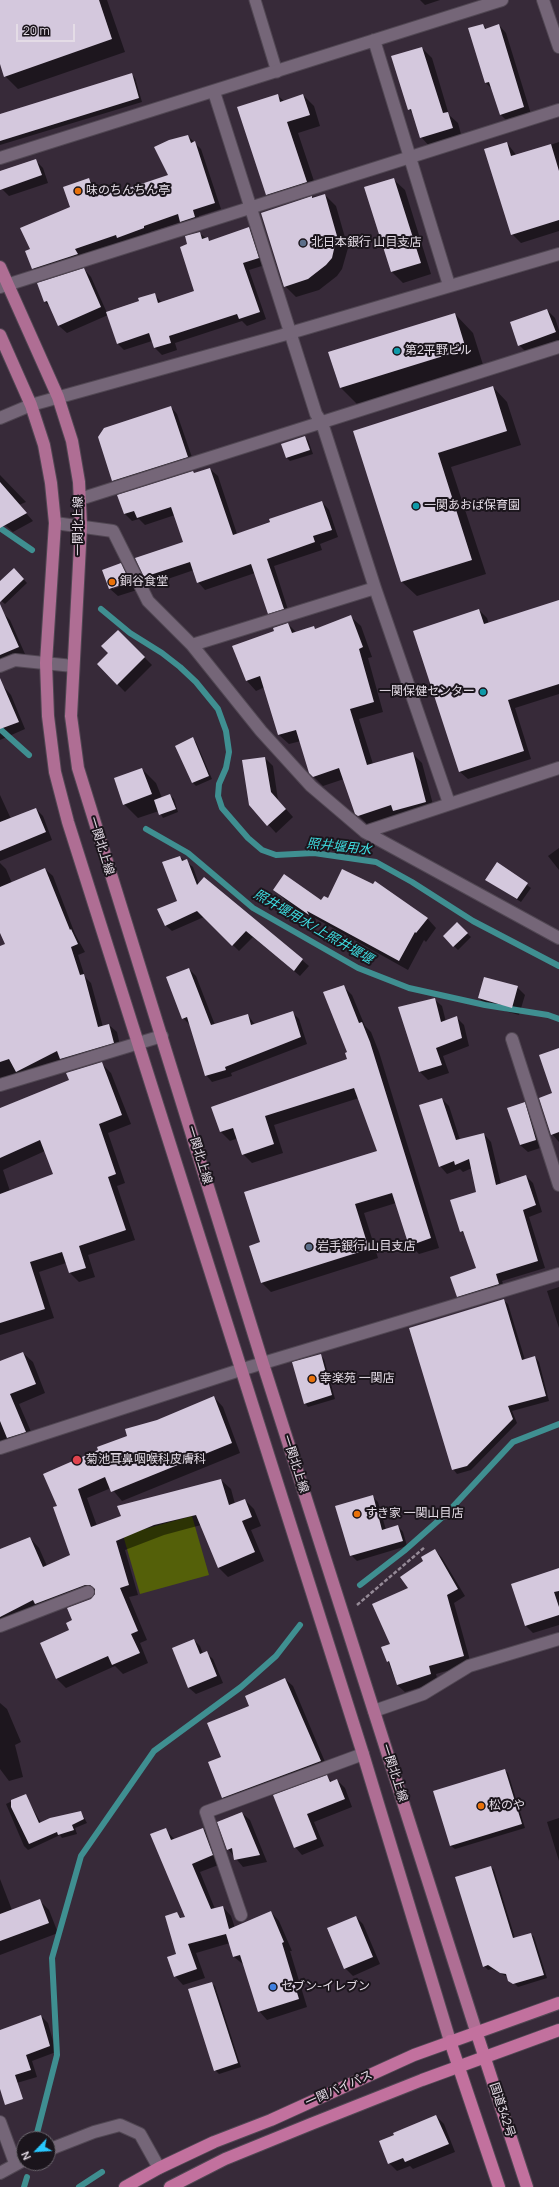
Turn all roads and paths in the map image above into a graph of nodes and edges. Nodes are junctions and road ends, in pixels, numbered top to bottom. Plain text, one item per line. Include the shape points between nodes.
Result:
1 (255, 0) edge
2 (502, 0) edge
3 (543, 0) edge
4 (374, 40) junction
5 (559, 47) edge
6 (278, 72) junction
7 (214, 92) junction
8 (559, 110) edge
9 (410, 157) junction
10 (0, 158) edge
11 (250, 207) junction
12 (559, 254) edge
13 (0, 268) edge
14 (449, 285) junction
15 (3, 286) edge
16 (290, 333) junction
17 (0, 335) edge
18 (559, 347) edge
19 (58, 397) junction
20 (31, 405) junction
21 (0, 418) edge
22 (322, 423) junction
23 (80, 499) junction
24 (55, 523) junction
25 (81, 526) junction
26 (375, 588) junction
27 (192, 645) junction
28 (46, 663) junction
29 (0, 666) edge
30 (73, 666) junction
31 (559, 768) edge
32 (449, 803) junction
33 (365, 832) junction
34 (559, 938) edge
35 (162, 1036) junction
36 (512, 1039) dead end
37 (138, 1044) junction
38 (0, 1086) edge
39 (559, 1185) edge
40 (559, 1274) edge
41 (263, 1364) junction
42 (240, 1370) junction
43 (0, 1448) edge
44 (425, 1548) dead end
45 (88, 1592) dead end
46 (357, 1606) dead end
47 (0, 1626) edge
48 (559, 1639) edge
49 (374, 1711) junction
50 (363, 1754) junction
51 (241, 1915) dead end
52 (559, 2003) edge
53 (559, 2030) edge
54 (477, 2034) junction
55 (450, 2041) junction
56 (485, 2057) junction
57 (459, 2066) junction
58 (0, 2122) edge
59 (56, 2147) edge
60 (16, 2154) edge
61 (16, 2164) edge
62 (159, 2168) junction
63 (0, 2173) edge
64 (125, 2187) edge
65 (170, 2187) edge
66 (499, 2187) edge
67 (527, 2187) edge

1 - 6 lane
2 - 4 street
3 - 5 street
4 - 6 street
4 - 9 street
6 - 7 street
7 - 10 street
7 - 11 street
8 - 9 street
9 - 11 street
9 - 14 street
11 - 15 street
11 - 16 street
12 - 14 street
13 - 15 main road, 一関北上線
14 - 16 street
15 - 19 main road, 一関北上線
16 - 19 street
16 - 22 street via 316,414
17 - 20 main road, 一関北上線
18 - 22 street
19 - 20 street
19 - 23 main road, 一関北上線 via 72,440
20 - 21 street
20 - 24 main road, 一関北上線 via 47,460
22 - 23 street
22 - 26 street
23 - 25 main road, 一関北上線
24 - 25 street
24 - 28 main road, 一関北上線
25 - 27 street via 113,531 148,601
25 - 30 main road, 一関北上線
26 - 27 street
26 - 32 street
27 - 33 street via 261,731 311,786
28 - 29 street via 15,660
28 - 30 street
28 - 37 main road, 一関北上線 via 48,716 55,772 68,822
30 - 35 main road, 一関北上線 via 71,716 78,768
31 - 32 street
32 - 33 street
33 - 34 street
35 - 37 street
35 - 41 main road, 一関北上線
36 - 39 street
37 - 38 street
37 - 42 main road, 一関北上線
40 - 41 street
41 - 42 street
41 - 49 main road, 一関北上線
42 - 43 street
42 - 50 main road, 一関北上線
44 - 46 path
45 - 47 street
48 - 49 street via 469,1666 423,1694
49 - 54 main road, 一関北上線
50 - 51 street via 206,1812
50 - 55 main road, 一関北上線
52 - 54 highway, 一関バイパス
53 - 56 highway, 一関バイパス
54 - 55 highway, 一関バイパス
54 - 56 highway, 国道342号
55 - 57 highway
55 - 62 highway, 一関バイパス
56 - 57 highway, 一関バイパス
56 - 67 highway, 国道342号
57 - 65 highway, 一関バイパス via 225,2159
57 - 66 highway
58 - 60 street
59 - 62 street via 120,2125 140,2134
61 - 63 street
62 - 64 highway, 一関バイパス

